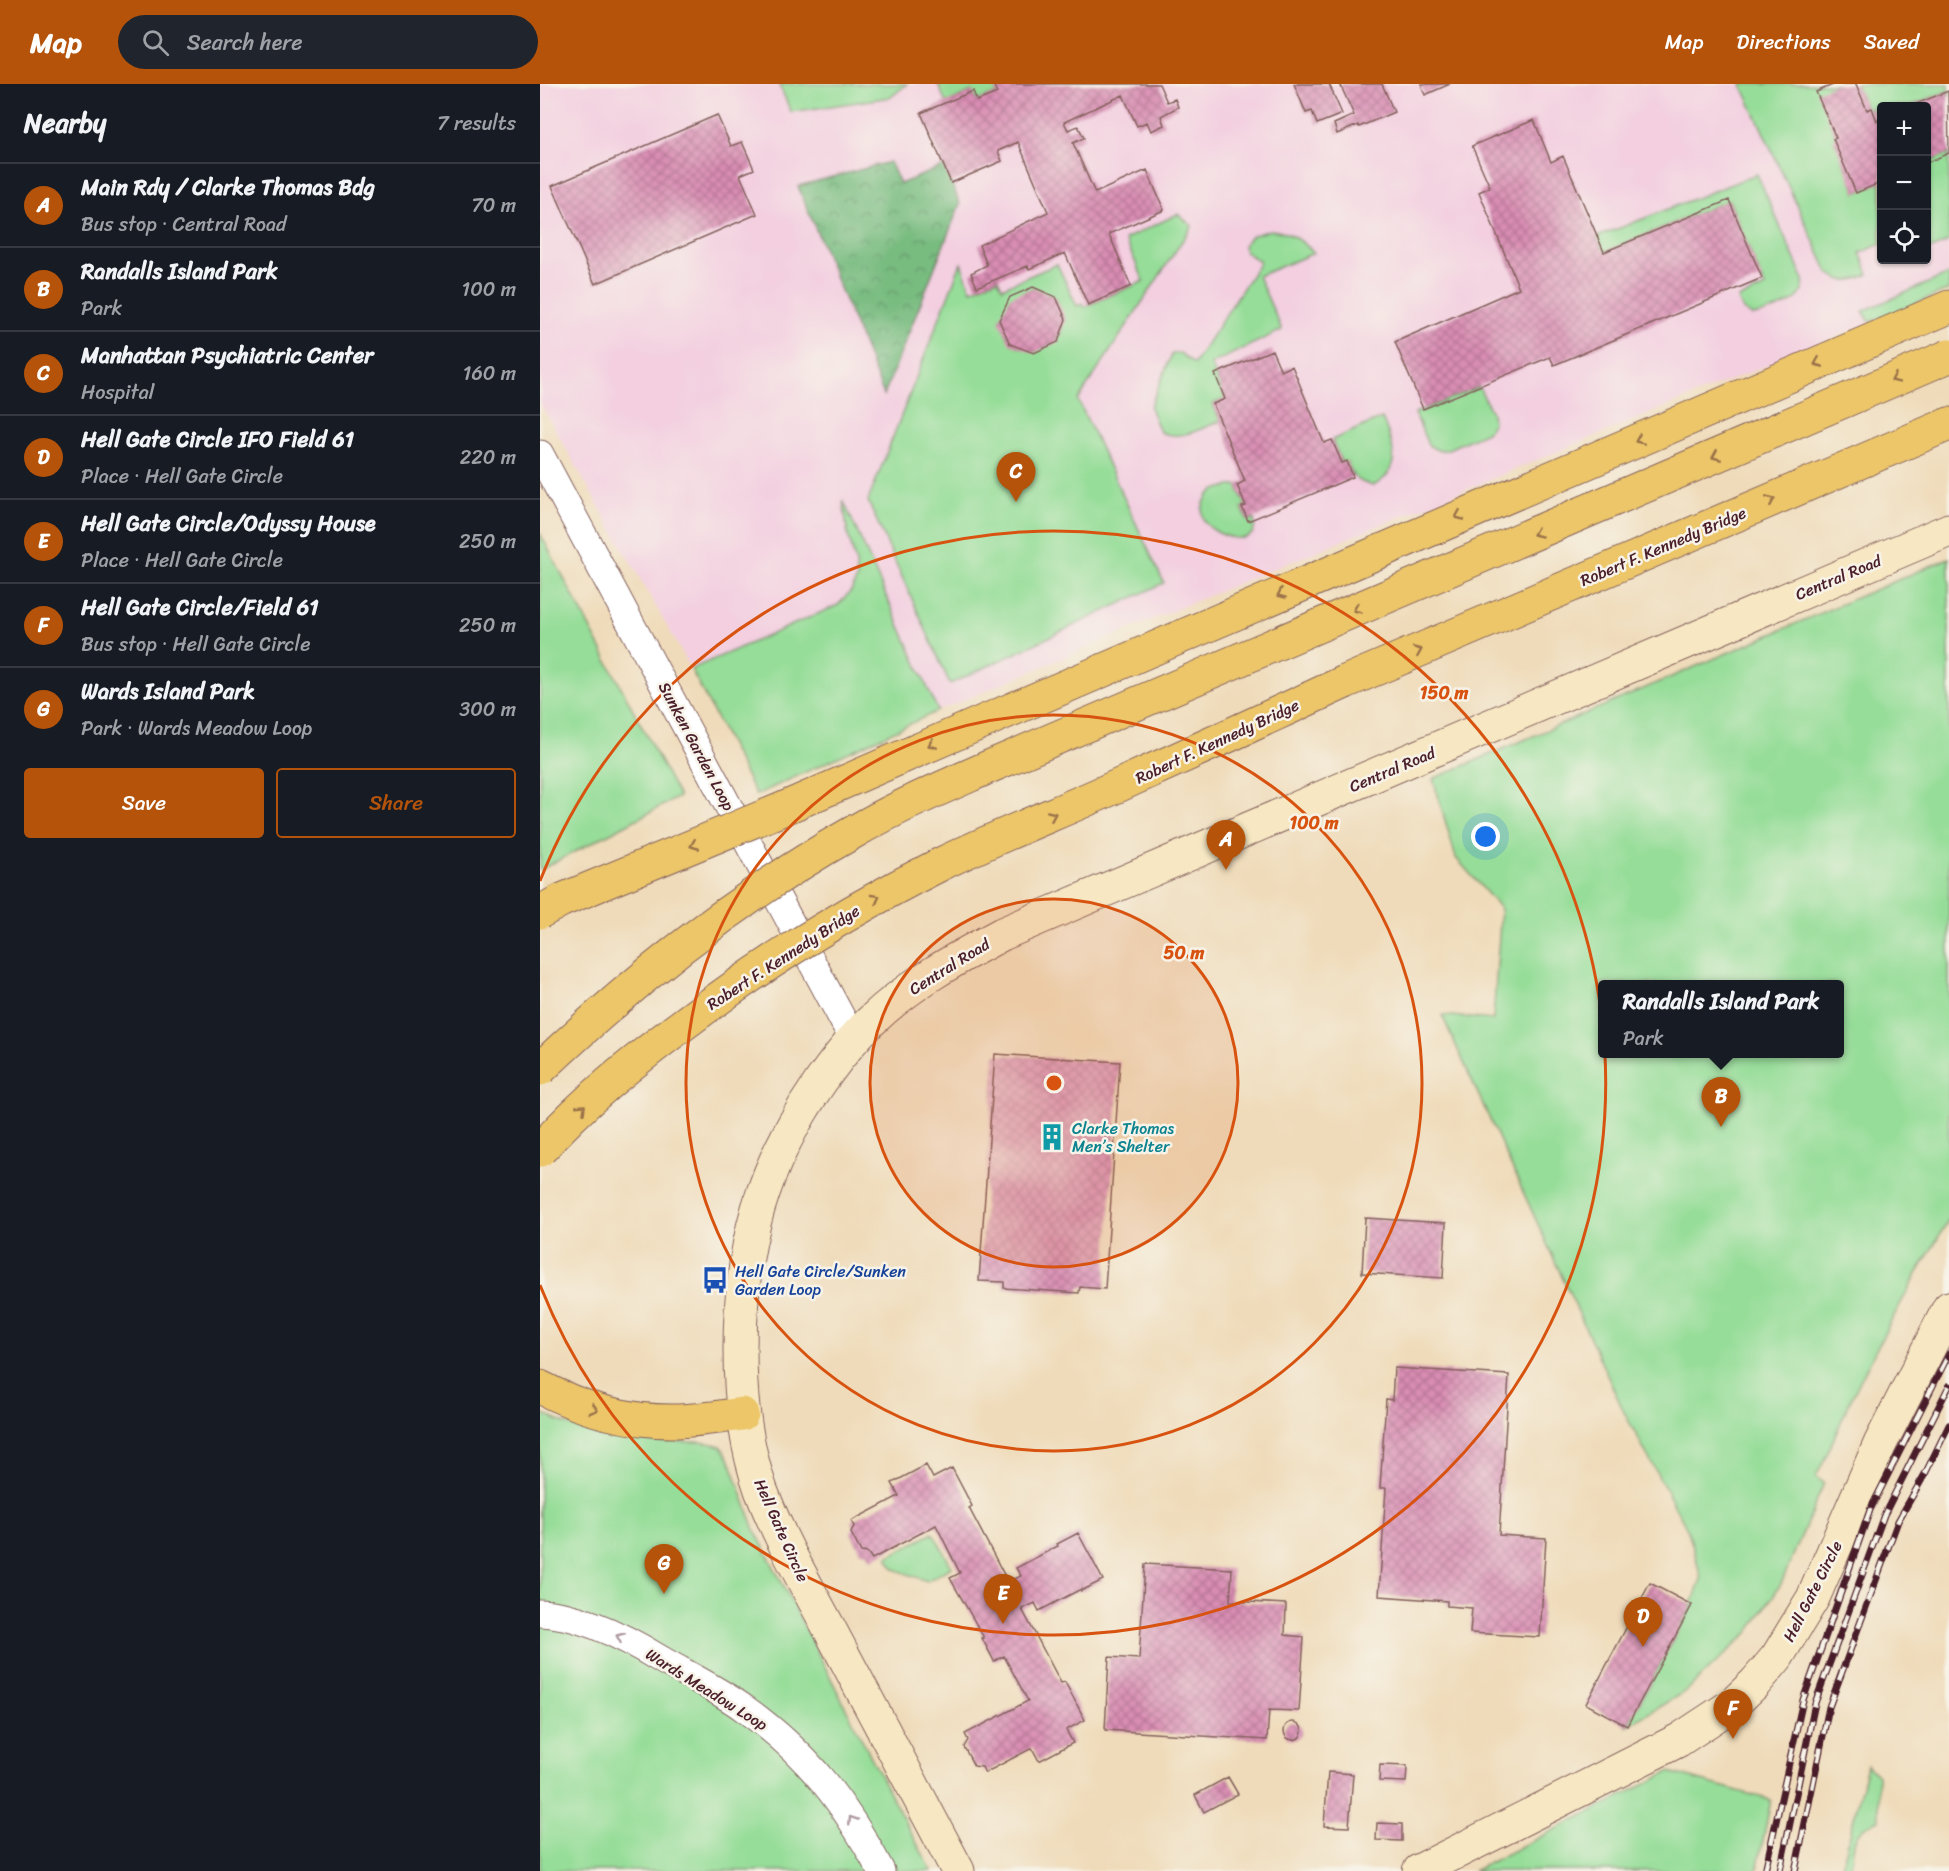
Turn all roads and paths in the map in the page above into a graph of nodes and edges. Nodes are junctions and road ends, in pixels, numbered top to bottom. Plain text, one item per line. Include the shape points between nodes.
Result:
1 (1949, 307) edge
2 (1949, 356) edge
3 (1949, 424) edge
4 (540, 454) edge
5 (1949, 530) edge
6 (540, 912) edge
7 (854, 1039) junction
8 (540, 1069) edge
9 (540, 1150) edge
10 (1949, 1308) edge
11 (540, 1387) edge
12 (742, 1414) junction
13 (540, 1612) edge
14 (881, 1871) edge
15 (958, 1871) edge
16 (1419, 1871) edge

1 -> 6 highway, bridge
2 -> 8 highway, bridge via 908,804 803,861 708,926 646,973
9 -> 3 highway, Robert F. Kennedy Bridge, bridge via 598,1092 701,1010 816,932 882,894 1345,682
4 - 7 street, Sunken Garden Loop
5 - 7 street, Central Road via 1002,934 919,982
7 - 12 street, Hell Gate Circle via 794,1122 759,1200 740,1313
10 - 16 street, Hell Gate Circle via 1880,1444 1813,1598 1777,1658 1755,1683 1732,1705 1679,1740
11 -> 12 highway via 593,1409 637,1418 678,1421
12 - 15 street, Hell Gate Circle via 761,1489 787,1548
14 -> 13 street, Wards Meadow Loop via 853,1820 815,1770 790,1744 743,1708 633,1642 603,1629

